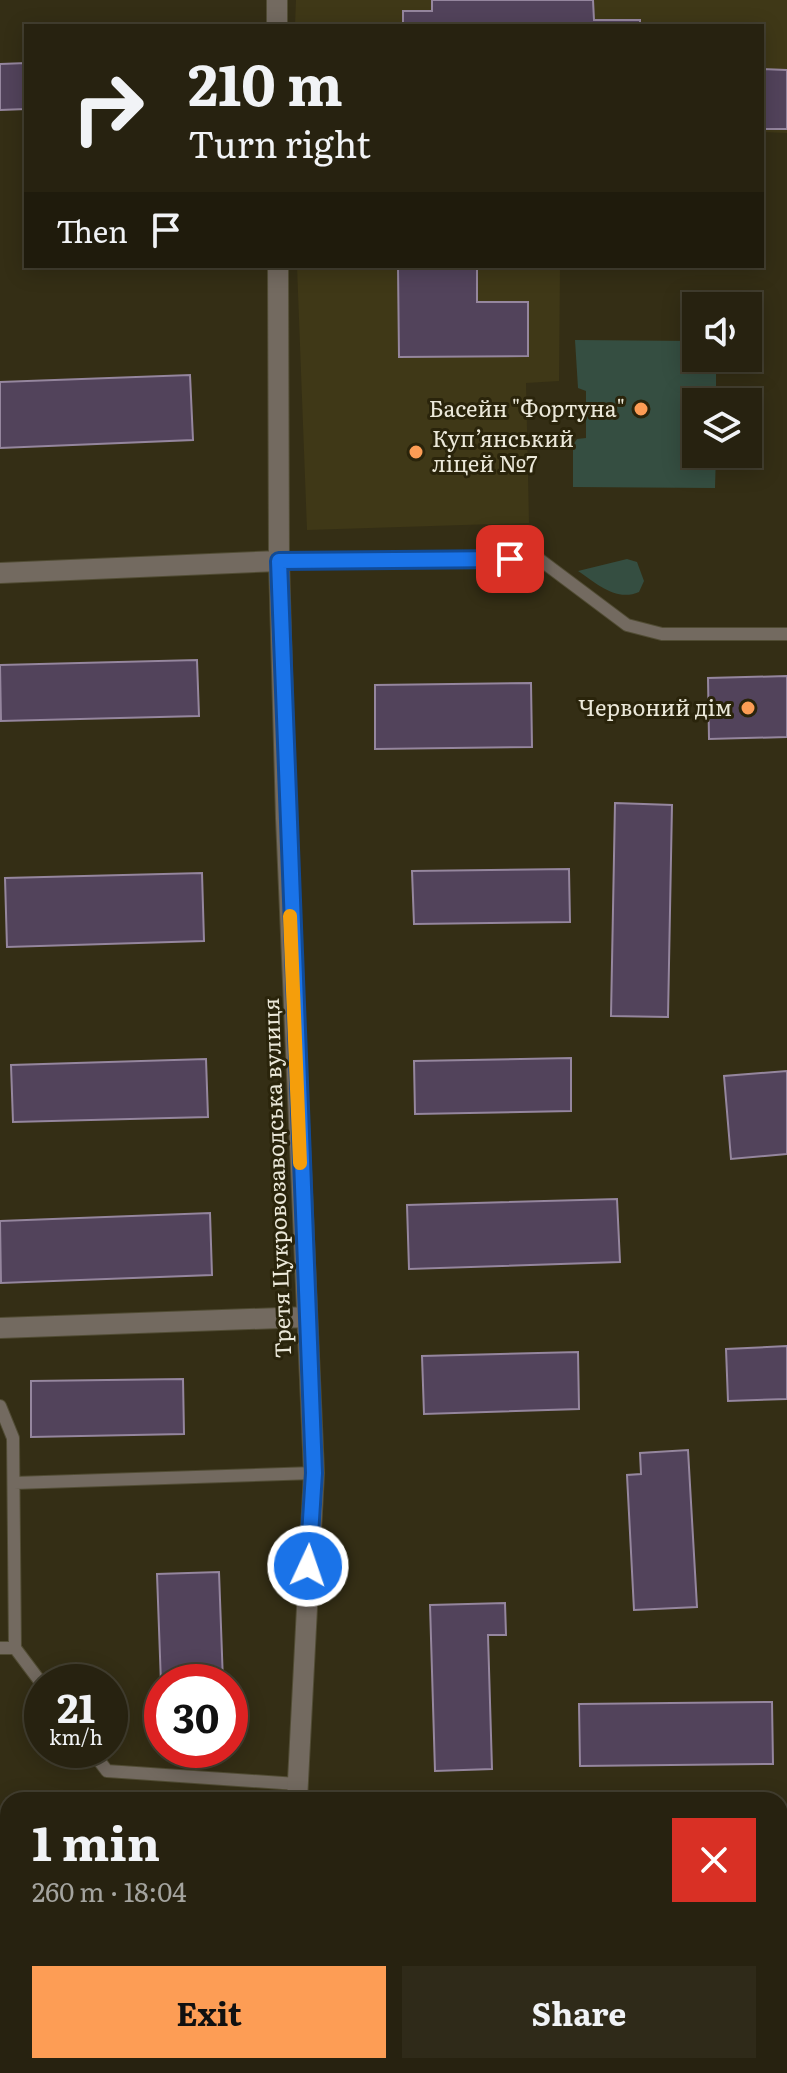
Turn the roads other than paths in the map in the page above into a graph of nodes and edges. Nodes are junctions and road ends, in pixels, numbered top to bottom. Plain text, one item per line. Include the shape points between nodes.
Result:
1 (277, 0) edge
2 (277, 24) edge
3 (278, 268) edge
4 (279, 561) junction
5 (0, 573) edge
6 (787, 634) edge
7 (307, 1317) junction
8 (0, 1328) edge
9 (0, 1406) edge
10 (314, 1473) junction
11 (14, 1483) junction
12 (0, 1648) edge
13 (15, 1648) junction
14 (27, 1664) edge
15 (105, 1768) edge
16 (297, 1792) edge

1 - 2 street
3 - 4 street, Третя Цукровозаводська вулиця
4 - 5 street
4 - 6 lane via 539,559 627,625 662,634
4 - 7 street, Третя Цукровозаводська вулиця
7 - 8 street
7 - 10 street, Третя Цукровозаводська вулиця
9 - 11 lane via 13,1438
10 - 11 lane
10 - 16 street, Третя Цукровозаводська вулиця
11 - 13 lane
12 - 13 lane
13 - 14 lane
15 - 16 lane

